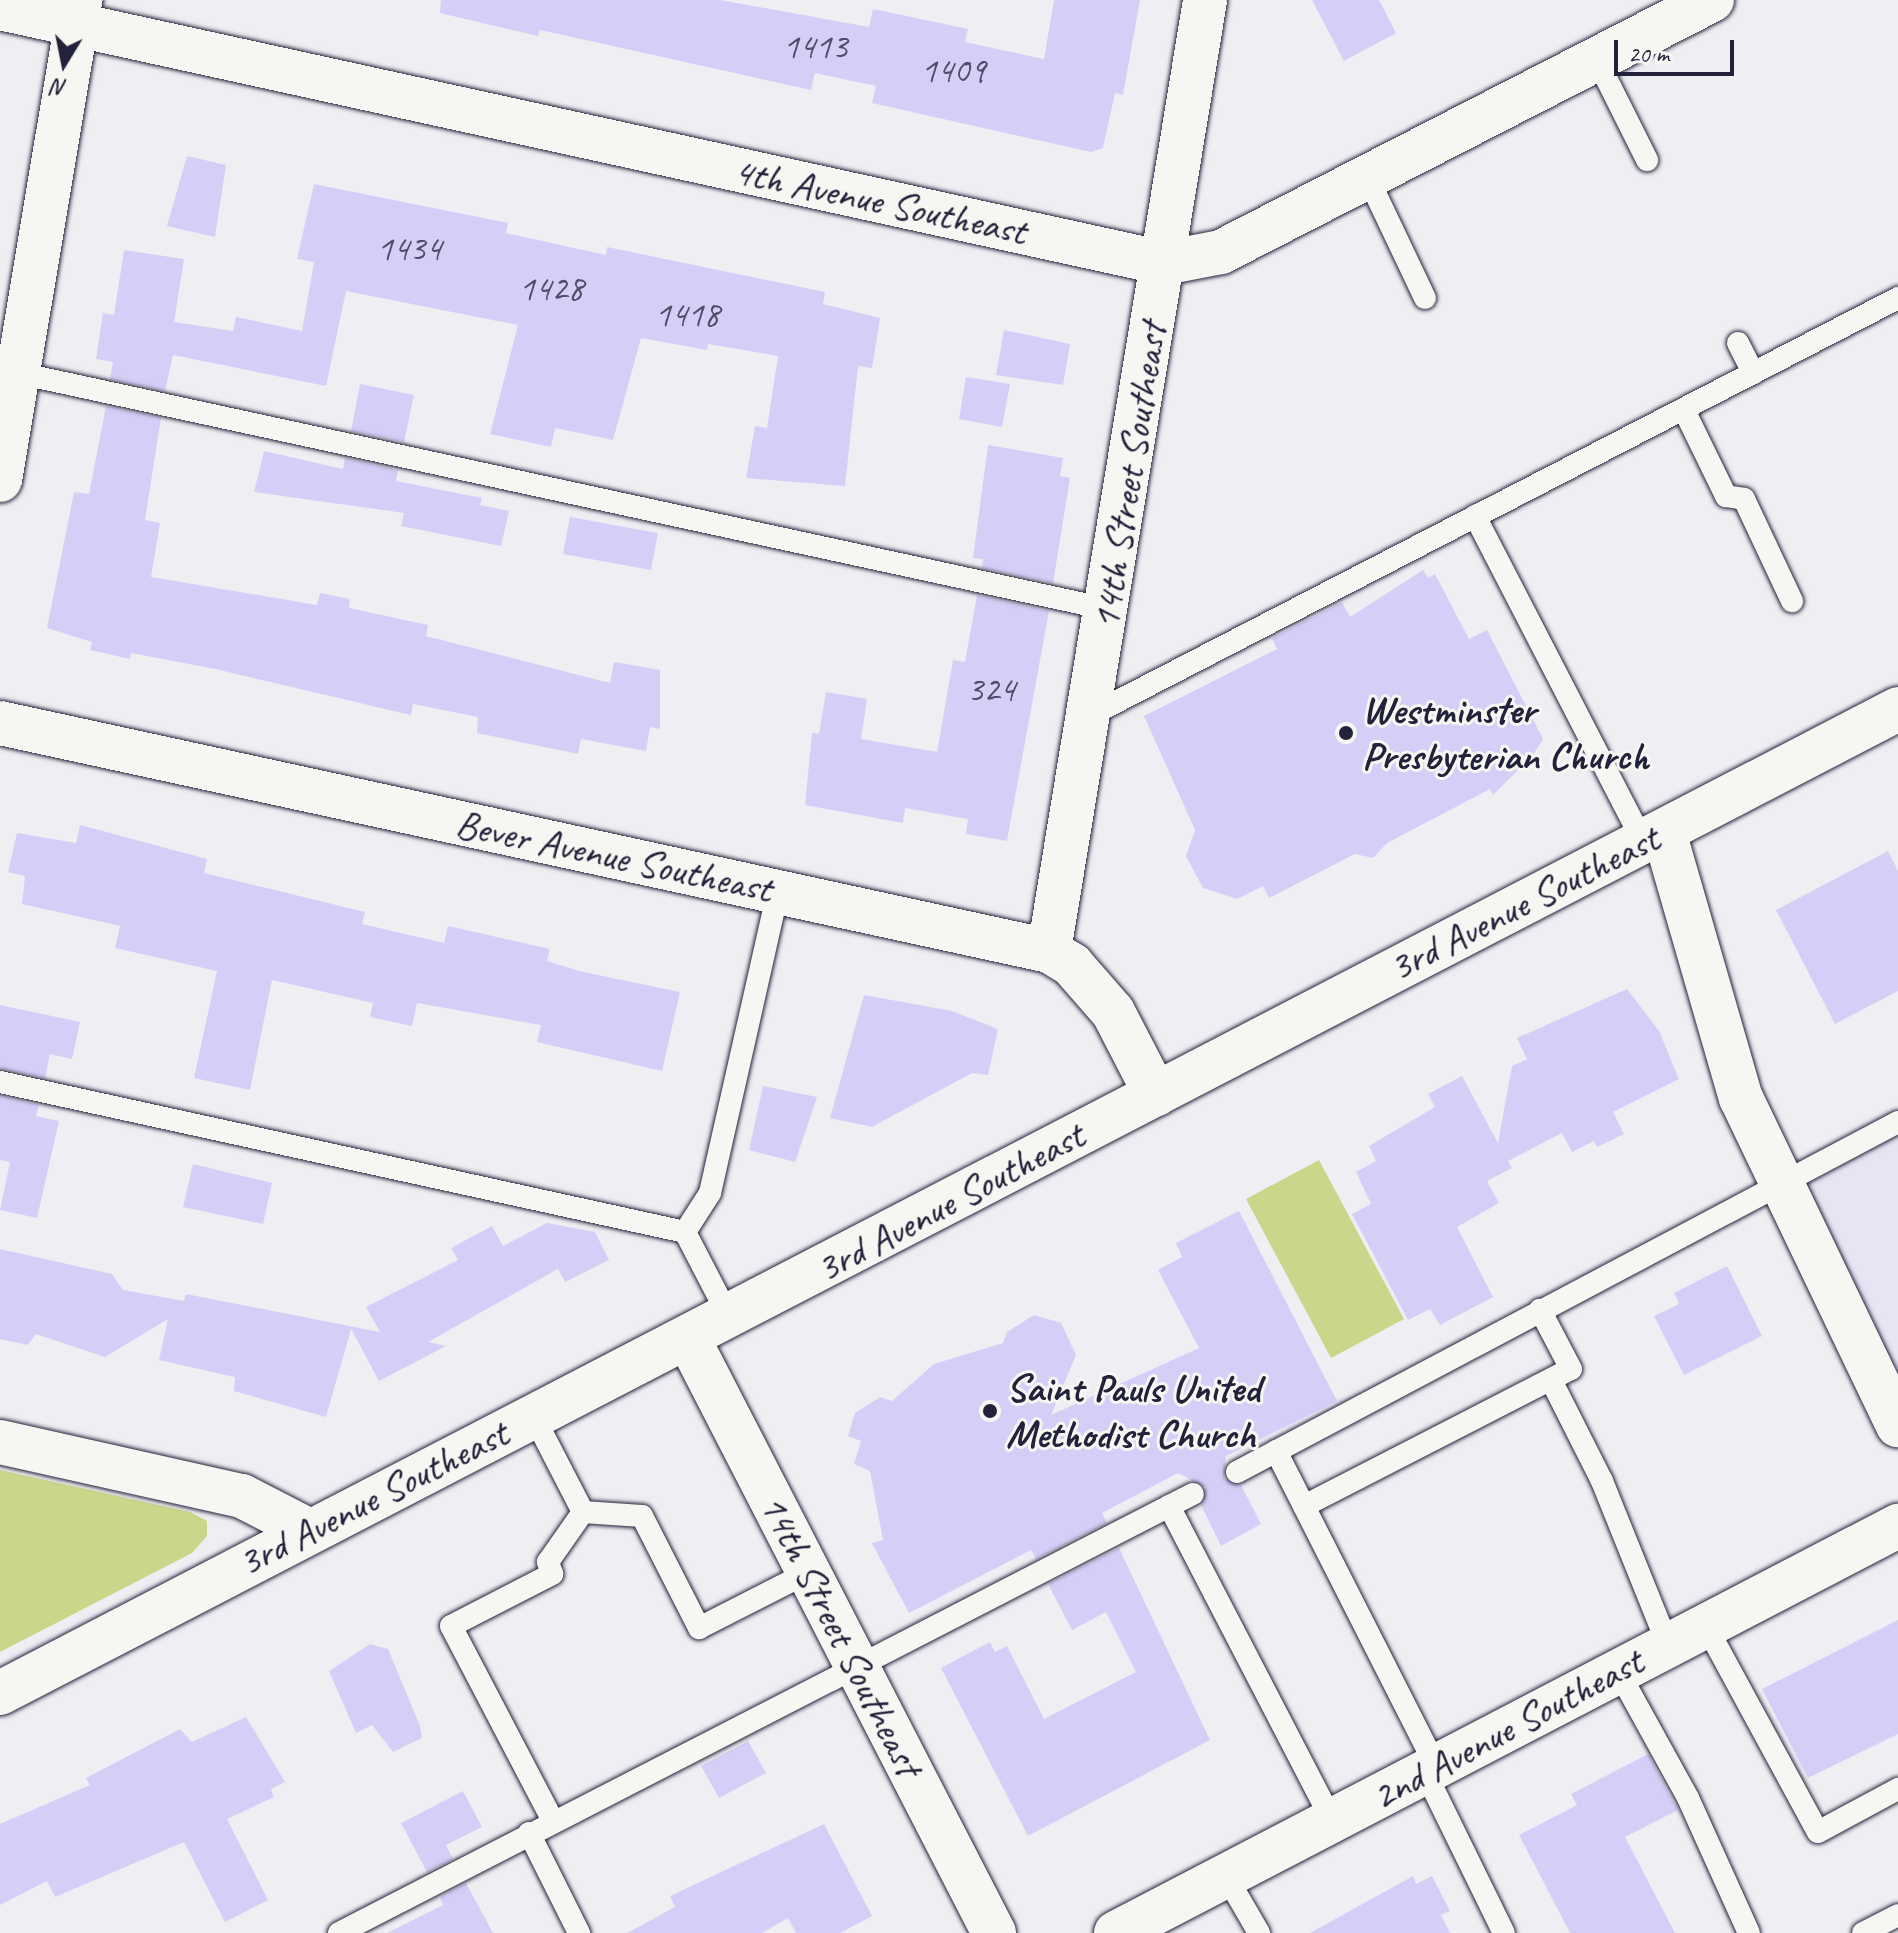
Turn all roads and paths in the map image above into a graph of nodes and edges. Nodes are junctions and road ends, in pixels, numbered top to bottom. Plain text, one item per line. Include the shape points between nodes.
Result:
1 (1205, 0) edge
2 (1712, 0) edge
3 (0, 8) edge
4 (78, 12) edge
5 (1597, 60) junction
6 (1647, 160) dead end
7 (1367, 176) junction
8 (1164, 263) junction
9 (1425, 298) dead end
10 (1898, 298) edge
11 (1738, 343) dead end
12 (9, 370) edge
13 (1753, 373) junction
14 (1684, 410) junction
15 (0, 480) edge
16 (1475, 516) junction
17 (1792, 601) dead end
18 (1107, 609) junction
19 (1898, 709) edge
20 (1089, 716) junction
21 (0, 723) edge
22 (1653, 836) junction
23 (778, 892) junction
24 (1049, 951) junction
25 (0, 1082) edge
26 (1156, 1095) junction
27 (1898, 1122) edge
28 (1777, 1184) junction
29 (685, 1232) junction
30 (1540, 1310) junction
31 (729, 1317) junction
32 (688, 1338) junction
33 (1551, 1380) junction
34 (534, 1417) junction
35 (1898, 1425) edge
36 (0, 1442) edge
37 (1276, 1451) junction
38 (1237, 1472) dead end
39 (1193, 1494) dead end
40 (1169, 1506) junction
41 (1304, 1506) junction
42 (583, 1512) junction
43 (1898, 1526) edge
44 (306, 1529) junction
45 (809, 1572) junction
46 (1687, 1635) junction
47 (856, 1662) junction
48 (1618, 1671) junction
49 (0, 1693) edge
50 (1430, 1769) junction
51 (1898, 1789) edge
52 (1332, 1820) junction
53 (553, 1821) junction
54 (529, 1833) junction
55 (1226, 1876) junction
56 (1898, 1915) edge
57 (339, 1933) edge
58 (579, 1933) edge
59 (994, 1933) edge
60 (1116, 1933) edge
61 (1259, 1933) edge
62 (1504, 1933) edge
63 (1749, 1933) edge
64 (1863, 1933) edge

1 - 8 street, 14th Street Southeast
2 - 5 street, 4th Avenue Southeast
3 - 4 street, 4th Avenue Southeast
4 - 8 street, 4th Avenue Southeast
4 - 12 street
5 - 6 lane
5 - 7 street, 4th Avenue Southeast
7 - 8 street, 4th Avenue Southeast via 1221,252
7 - 9 lane
8 - 18 street, 14th Street Southeast
10 - 13 lane
11 - 13 lane
12 - 15 street
12 - 18 lane
13 - 14 lane
14 - 16 lane
14 - 17 lane via 1726,496 1744,499
16 - 20 lane via 1219,637
16 - 22 lane
18 - 20 street, 14th Street Southeast
19 - 22 street, 3rd Avenue Southeast
20 - 24 street, 14th Street Southeast
21 - 23 street, Bever Avenue Southeast
22 - 26 street, 3rd Avenue Southeast
22 - 28 street via 1741,1098
23 - 24 street, Bever Avenue Southeast
23 - 29 lane via 710,1193
24 - 26 street, Bever Avenue Southeast via 1072,965 1113,1012
25 - 29 lane
26 - 31 street, 3rd Avenue Southeast
27 - 28 lane
28 - 30 lane
28 - 35 street
29 - 31 lane
30 - 33 lane via 1571,1369
30 - 37 lane
31 - 32 street, 3rd Avenue Southeast
32 - 34 street, 3rd Avenue Southeast
32 - 45 street, 14th Street Southeast
33 - 41 lane
33 - 46 lane
34 - 42 lane
34 - 44 street, 3rd Avenue Southeast
36 - 44 street via 242,1496
37 - 38 lane
37 - 41 lane
39 - 40 lane
40 - 47 lane
40 - 52 lane
41 - 50 lane
42 - 45 lane via 642,1516 699,1628
42 - 53 lane via 548,1562 552,1574 451,1626
43 - 46 street, 2nd Avenue Southeast
44 - 49 street, 3rd Avenue Southeast
45 - 47 street, 14th Street Southeast
46 - 48 street, 2nd Avenue Southeast
46 - 51 lane via 1818,1832
47 - 53 lane
47 - 59 street, 14th Street Southeast
48 - 50 street, 2nd Avenue Southeast
48 - 63 lane via 1688,1798 1695,1828
50 - 52 street, 2nd Avenue Southeast
50 - 62 lane
52 - 55 street, 2nd Avenue Southeast
53 - 54 lane
54 - 57 lane
54 - 58 lane
55 - 60 street, 2nd Avenue Southeast
55 - 61 lane
56 - 64 lane

